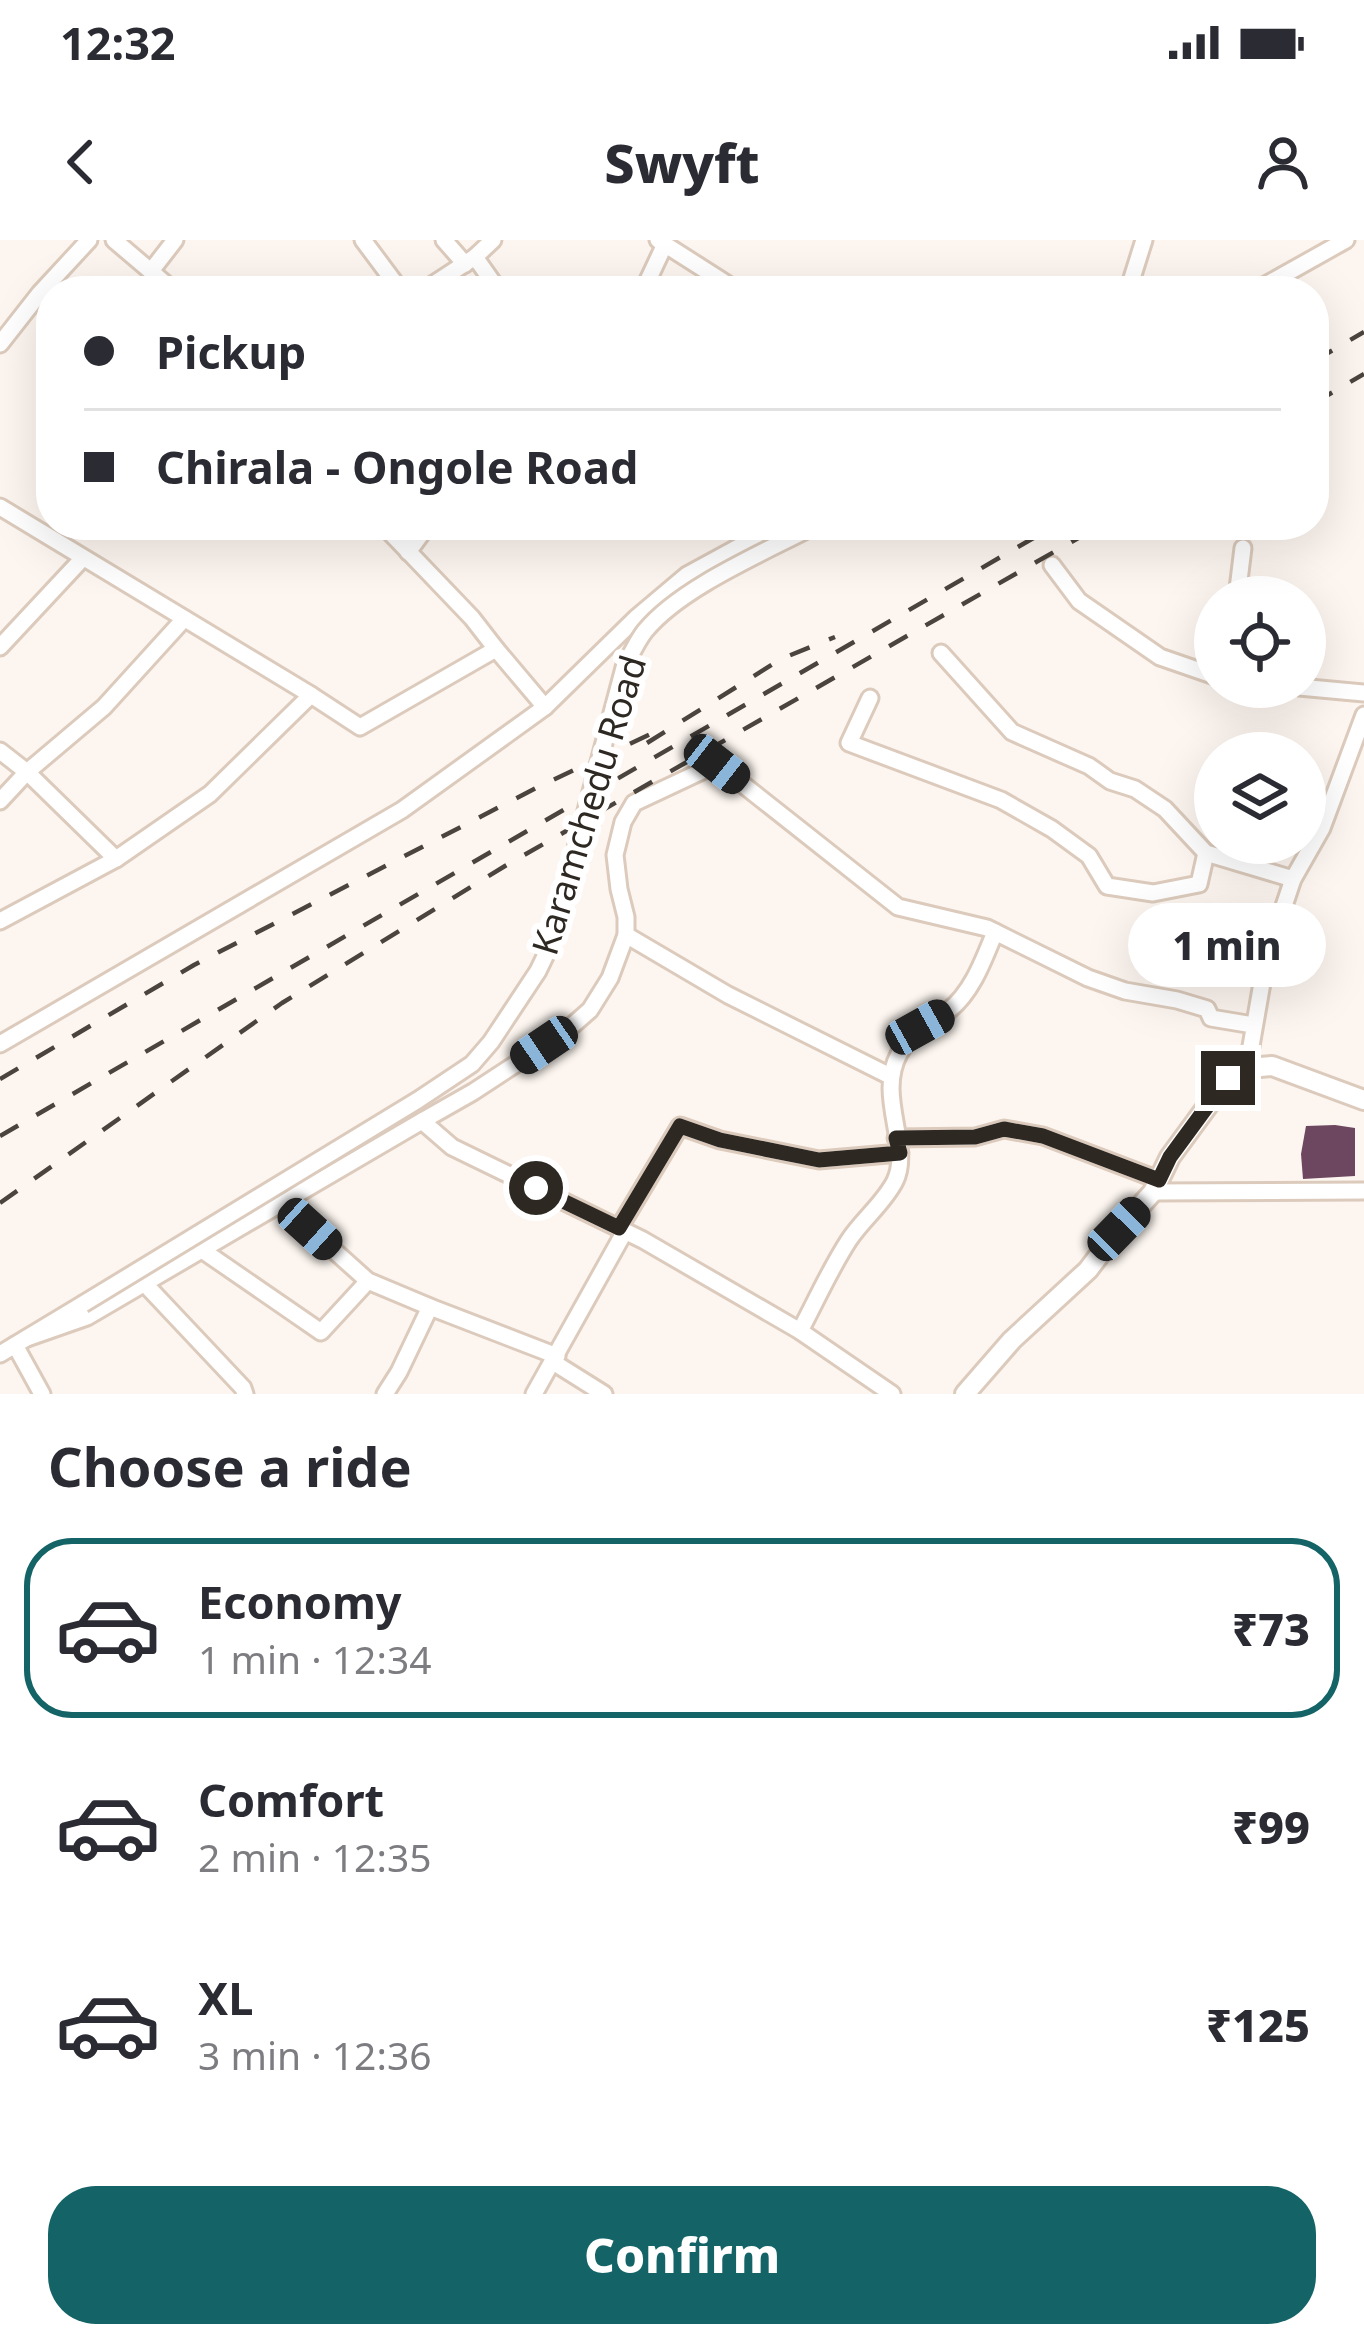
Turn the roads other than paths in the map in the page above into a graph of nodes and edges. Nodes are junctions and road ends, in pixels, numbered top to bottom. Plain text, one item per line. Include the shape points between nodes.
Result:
1 (89, 240) edge
2 (114, 240) edge
3 (175, 240) edge
4 (363, 240) edge
5 (444, 240) edge
6 (493, 240) edge
7 (1144, 240) edge
8 (1346, 240) edge
9 (661, 242) edge
10 (470, 261) junction
11 (151, 271) junction
12 (55, 276) edge
13 (157, 276) edge
14 (390, 276) edge
15 (446, 276) edge
16 (484, 276) edge
17 (649, 276) edge
18 (714, 276) edge
19 (1133, 276) edge
20 (1282, 276) edge
21 (36, 297) edge
22 (0, 344) edge
23 (0, 508) edge
24 (36, 530) edge
25 (52, 540) edge
26 (396, 540) edge
27 (416, 540) edge
28 (751, 540) edge
29 (787, 540) edge
30 (1243, 548) dead end
31 (407, 552) junction
32 (82, 558) junction
33 (1052, 565) dead end
34 (1240, 576) edge
35 (184, 619) junction
36 (0, 647) edge
37 (496, 650) junction
38 (941, 653) dead end
39 (1194, 668) edge
40 (1326, 690) edge
41 (1364, 694) edge
42 (311, 695) junction
43 (870, 698) dead end
44 (544, 706) junction
45 (1364, 715) edge
46 (0, 751) edge
47 (27, 772) junction
48 (0, 801) edge
49 (1194, 840) edge
50 (116, 859) junction
51 (1204, 864) edge
52 (1243, 864) edge
53 (1293, 879) junction
54 (5, 913) edge
55 (995, 932) junction
56 (626, 935) junction
57 (1253, 1025) junction
58 (0, 1044) edge
59 (1246, 1069) junction
60 (890, 1076) junction
61 (1364, 1100) edge
62 (422, 1121) junction
63 (898, 1146) junction
64 (1156, 1186) junction
65 (1364, 1191) edge
66 (280, 1202) junction
67 (622, 1230) junction
68 (202, 1250) junction
69 (368, 1281) junction
70 (146, 1284) junction
71 (430, 1307) junction
72 (800, 1331) junction
73 (14, 1345) edge
74 (555, 1359) junction
75 (43, 1394) edge
76 (245, 1394) edge
77 (385, 1394) edge
78 (534, 1394) edge
79 (604, 1394) edge
80 (892, 1394) edge
81 (965, 1394) edge

1 - 12 street
2 - 11 street
3 - 11 street
4 - 14 street
5 - 10 street
6 - 10 street
7 - 19 street
8 - 20 street
9 - 17 street
9 - 18 street
10 - 15 street
10 - 16 street
11 - 13 street
21 - 22 street
23 - 24 street
25 - 32 street
26 - 31 street
27 - 31 street
28 - 44 street via 687,575
29 - 73 street, Karamchedu Road, bridge via 672,606 644,632 626,664 550,946 472,1064
30 - 34 street
31 - 37 street
32 - 35 street
32 - 36 street
33 - 39 street via 1078,601 1160,657
35 - 42 street
35 - 47 street via 104,706
37 - 42 street via 360,727
37 - 44 street
38 - 49 street via 1012,732 1135,789
40 - 41 street
42 - 50 street via 210,794
43 - 51 street via 849,742 1001,800 1089,856 1107,886 1153,893 1199,884
44 - 58 street via 402,810
45 - 53 street via 1322,828
46 - 47 street
47 - 48 street
47 - 50 street
50 - 54 street
52 - 53 street
53 - 57 street
55 - 56 street via 898,907 717,764 634,803 623,822 615,855
55 - 57 street via 1088,978
55 - 60 street via 961,998 920,1027
56 - 60 street
56 - 62 street via 590,1010
57 - 59 street
59 - 61 main road via 1272,1066
59 - 64 main road via 1228,1078
60 - 63 street
62 - 66 street
62 - 67 street via 452,1147
63 - 64 street via 1004,1129 1043,1136
63 - 67 street via 819,1160 680,1126
63 - 72 street via 896,1180 848,1241
64 - 65 street
64 - 81 main road via 1088,1270
66 - 68 street
66 - 69 street
67 - 72 street
67 - 74 street
68 - 69 street via 321,1331
68 - 70 street
69 - 71 street
70 - 73 street
70 - 76 street
71 - 74 street
71 - 77 street
72 - 80 street
73 - 75 street
74 - 78 street
74 - 79 street

